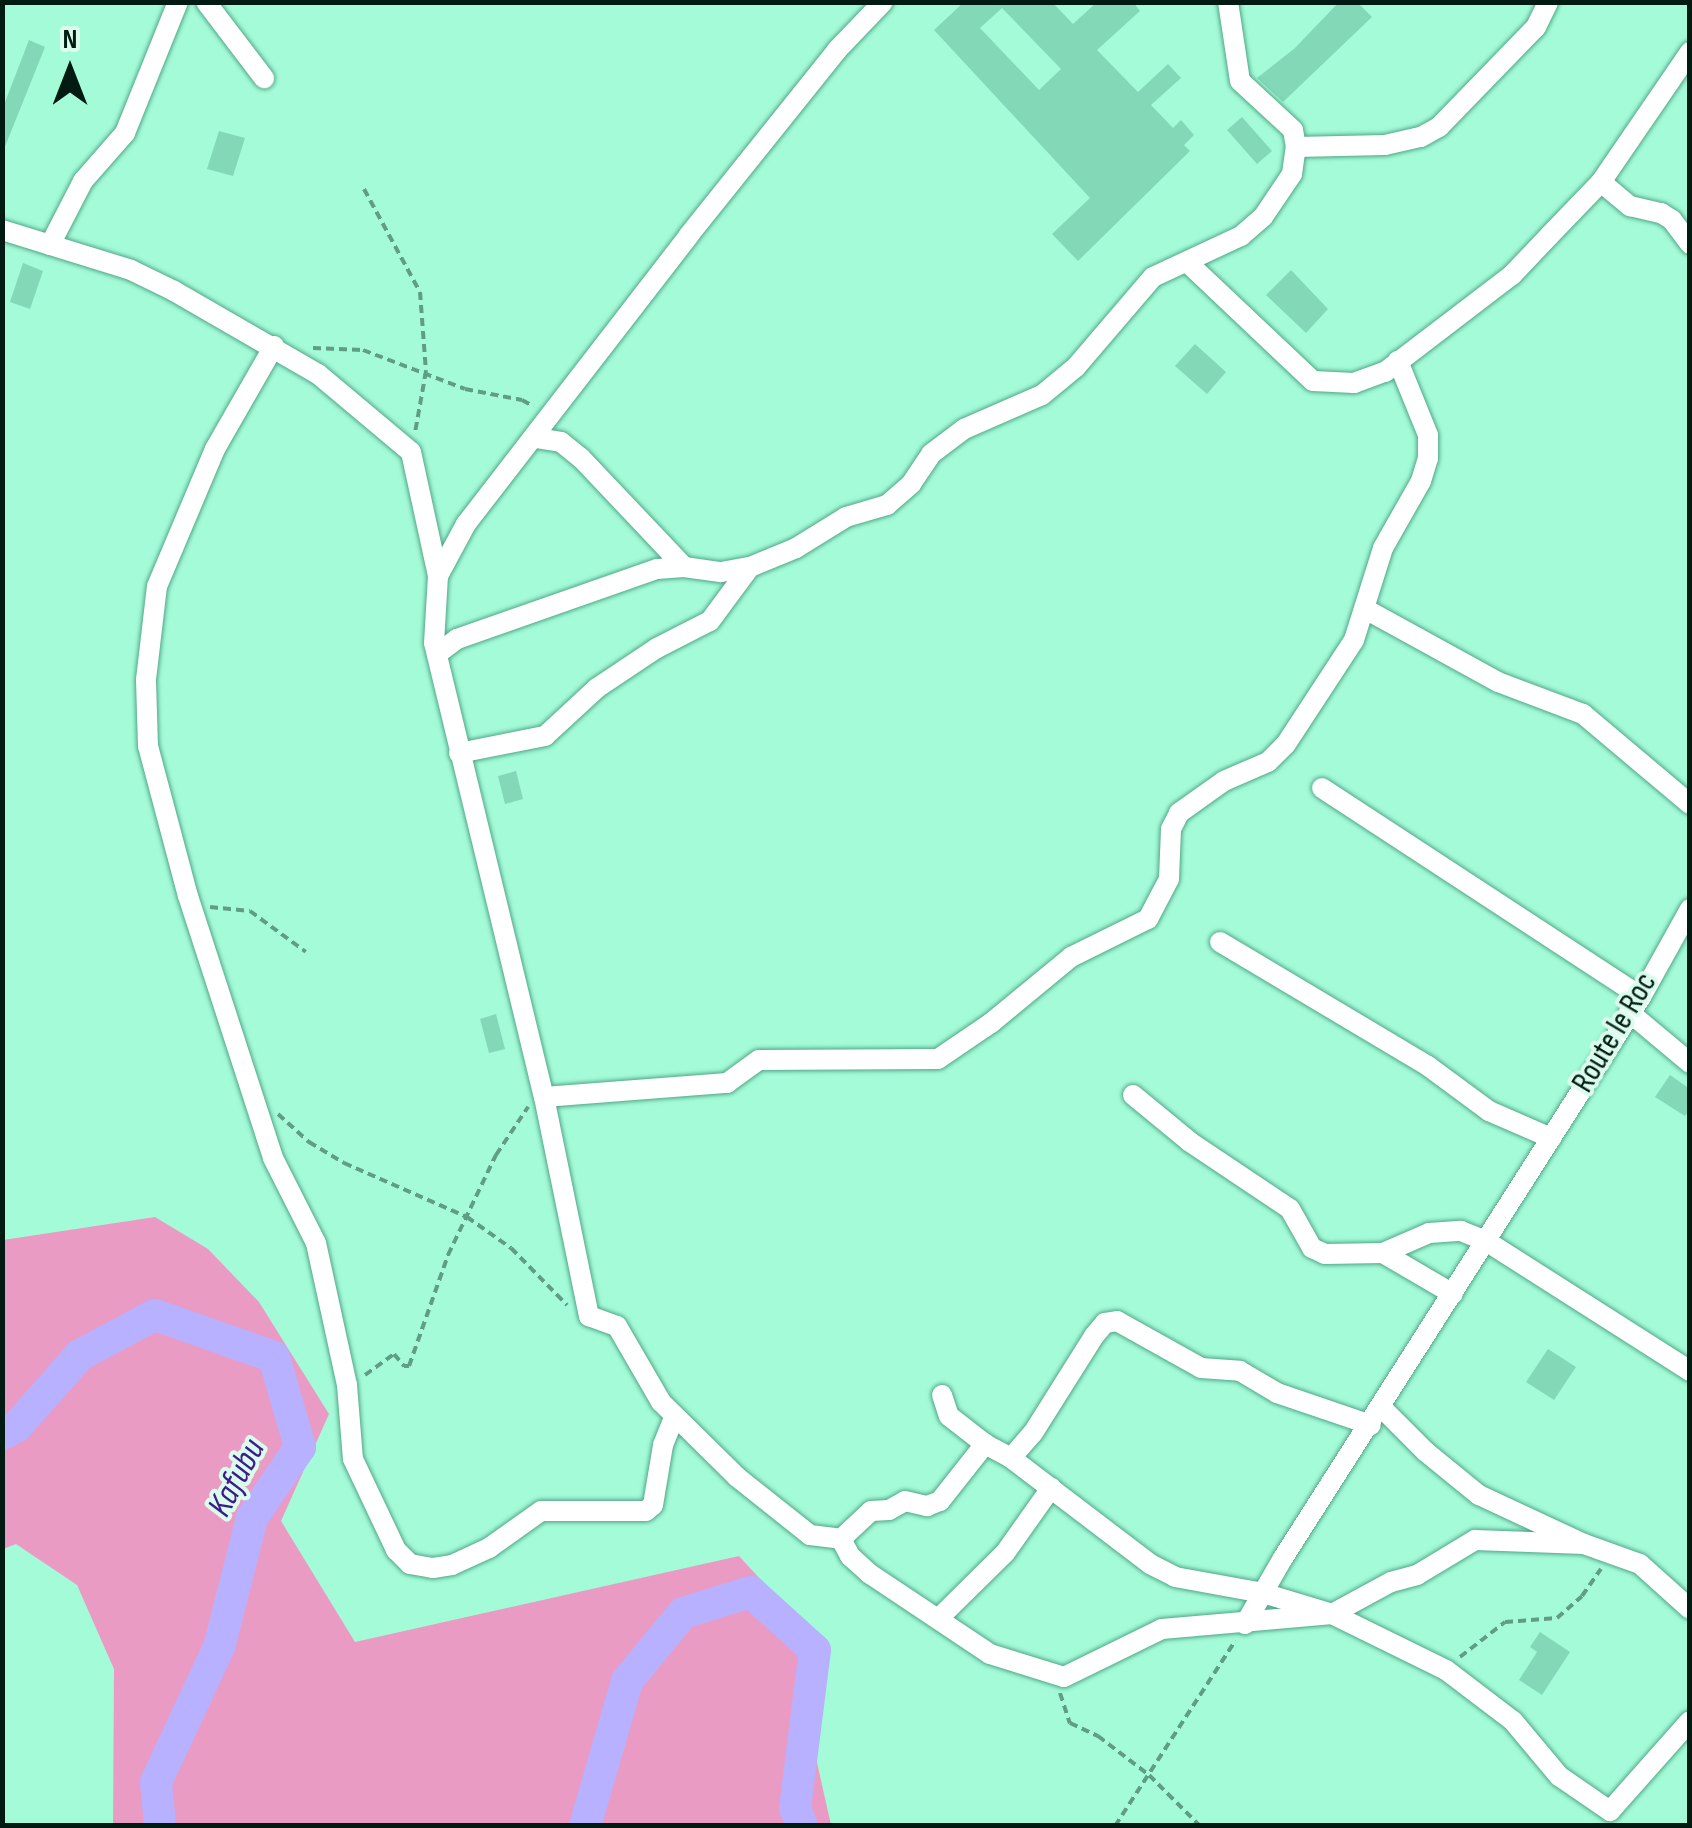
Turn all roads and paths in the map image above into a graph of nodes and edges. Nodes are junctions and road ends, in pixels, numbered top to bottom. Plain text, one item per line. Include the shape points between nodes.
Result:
1 (178, 2) edge
2 (206, 2) edge
3 (882, 2) edge
4 (1228, 2) edge
5 (1548, 2) edge
6 (1690, 52) edge
7 (264, 78) dead end
8 (1296, 147) junction
9 (1601, 182) junction
10 (364, 189) dead end
11 (2, 230) edge
12 (1690, 244) edge
13 (50, 245) junction
14 (1187, 262) junction
15 (274, 346) junction
16 (1398, 361) junction
17 (426, 372) junction
18 (542, 431) junction
19 (411, 452) junction
20 (684, 567) junction
21 (750, 567) junction
22 (438, 576) junction
23 (1367, 610) junction
24 (437, 654) junction
25 (460, 753) junction
26 (1322, 788) dead end
27 (1690, 804) edge
28 (188, 896) junction
29 (1690, 908) edge
30 (1220, 942) dead end
31 (306, 952) dead end
32 (1635, 1004) junction
33 (1690, 1063) edge
34 (250, 1081) junction
35 (542, 1087) junction
36 (1133, 1095) dead end
37 (1551, 1138) junction
38 (466, 1217) junction
39 (1486, 1240) junction
40 (1383, 1253) junction
41 (1453, 1294) junction
42 (589, 1316) junction
43 (1690, 1371) edge
44 (347, 1385) junction
45 (942, 1394) dead end
46 (1376, 1416) junction
47 (674, 1418) junction
48 (984, 1444) junction
49 (1011, 1458) junction
50 (1051, 1488) junction
51 (842, 1540) junction
52 (1584, 1544) junction
53 (1614, 1556) junction
54 (1264, 1592) junction
55 (1690, 1609) edge
56 (1332, 1614) junction
57 (940, 1617) junction
58 (1246, 1624) junction
59 (1446, 1670) junction
60 (1051, 1674) junction
61 (1690, 1721) edge
62 (1149, 1774) junction
63 (1115, 1826) edge
64 (1200, 1826) edge

1 - 13 street via 125,133 83,181
2 - 7 street
3 - 18 street via 688,236
4 - 8 street via 1240,81 1293,130
5 - 8 street via 1536,27 1439,128 1385,145
6 - 9 street
8 - 14 street via 1292,174 1262,217 1215,252
9 - 12 street via 1630,206 1661,212
9 - 16 street via 1512,275
10 - 17 path via 420,292
11 - 13 street
13 - 15 street via 130,270
14 - 16 street via 1313,381 1354,383
14 - 21 street via 1153,277 1042,395 964,429 931,454 899,498 846,517
15 - 17 path via 363,350
15 - 19 street
15 - 28 street via 215,450 157,586 146,680 148,746
16 - 23 street via 1428,435 1428,458 1383,548
17 - 18 path via 466,389 530,402
17 - 19 path
18 - 20 street via 581,458
18 - 22 street via 466,524
19 - 22 street
20 - 21 street
20 - 24 street via 657,569 563,601 457,639
21 - 25 street via 710,622 597,688 545,736
22 - 24 street
23 - 27 street via 1498,682 1583,714
23 - 35 street via 1286,744 1268,762 1224,781 1178,813 1169,879 1148,919 1071,957 947,1055 840,1063 760,1060 727,1083
24 - 25 street
25 - 35 street
26 - 32 street via 1446,866
28 - 31 path via 226,911 250,912
28 - 34 street
29 - 32 street, Route le Roc
30 - 37 street via 1428,1066 1489,1111
32 - 33 street
32 - 37 street, Route le Roc
34 - 38 path via 309,1142 387,1185
34 - 44 street via 273,1158 316,1243
35 - 38 path via 496,1154
35 - 42 street
36 - 40 street via 1295,1214 1312,1248 1325,1254
37 - 39 street, Route le Roc
38 - 42 path via 511,1248 562,1301
38 - 44 path via 409,1366 394,1354
39 - 40 street via 1461,1231 1429,1232
39 - 41 street, Route le Roc
39 - 43 street
40 - 41 street
41 - 46 street, Route le Roc
42 - 47 street via 617,1326
44 - 47 street via 353,1459 376,1508 396,1550 410,1564 433,1568 488,1548 541,1511 646,1511
45 - 48 street via 949,1416
46 - 49 street via 1277,1393 1240,1372 1200,1368 1116,1320 1094,1336
46 - 52 street via 1479,1495
46 - 54 street, Route le Roc
47 - 51 street via 810,1534
48 - 49 street
48 - 51 street via 940,1501 904,1501 871,1511
49 - 50 street
50 - 54 street via 1176,1577
50 - 57 street via 1005,1553
51 - 57 street via 870,1574
52 - 53 street
52 - 56 street via 1474,1540
53 - 55 street via 1640,1564
53 - 59 path via 1557,1618 1505,1622
54 - 56 street
54 - 58 street, Route le Roc
56 - 58 street
56 - 59 street
57 - 60 street via 990,1654
58 - 60 street via 1162,1629 1074,1675
58 - 62 path
59 - 61 street via 1513,1721 1559,1776 1610,1812
60 - 62 path via 1070,1723
62 - 63 path
62 - 64 path

